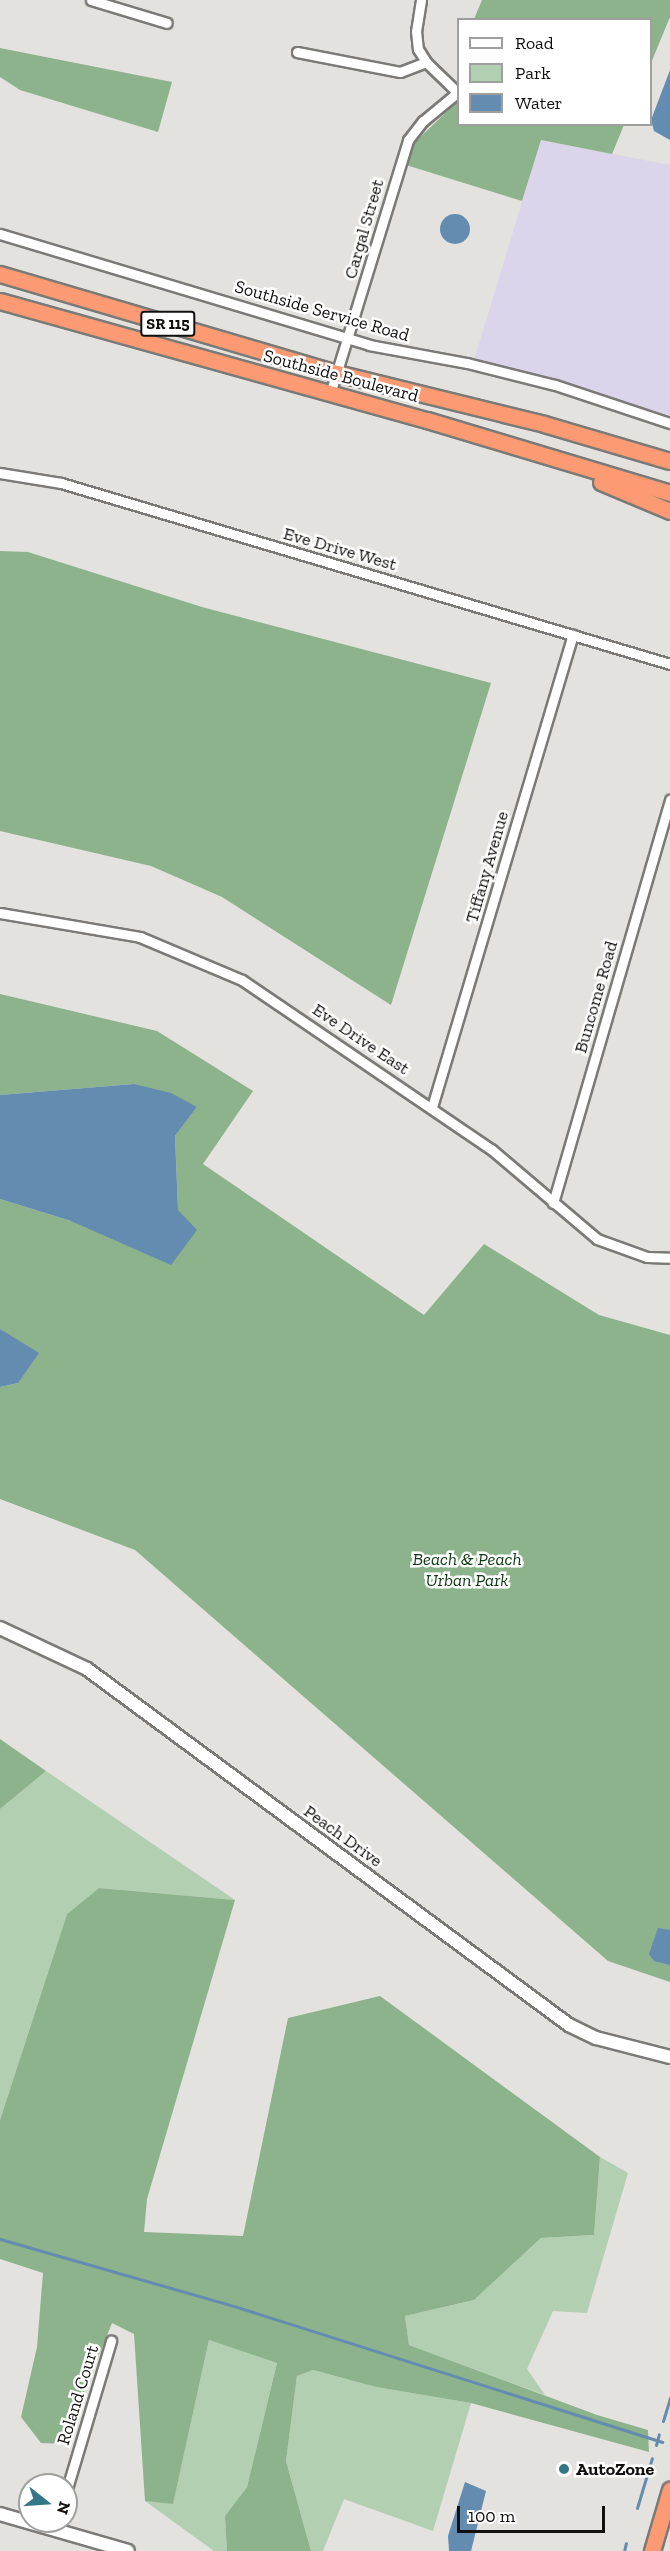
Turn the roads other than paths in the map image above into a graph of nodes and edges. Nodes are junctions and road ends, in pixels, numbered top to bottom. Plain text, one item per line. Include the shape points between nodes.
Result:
1 (91, 0) edge
2 (421, 0) edge
3 (167, 23) dead end
4 (297, 52) dead end
5 (426, 62) junction
6 (457, 92) edge
7 (457, 94) edge
8 (0, 234) edge
9 (0, 274) edge
10 (0, 301) edge
11 (349, 338) junction
12 (337, 373) junction
13 (330, 394) junction
14 (670, 423) edge
15 (540, 456) junction
16 (670, 461) edge
17 (0, 473) edge
18 (670, 493) edge
19 (670, 512) edge
20 (573, 635) junction
21 (670, 664) edge
22 (670, 800) edge
23 (0, 913) edge
24 (432, 1107) junction
25 (553, 1203) junction
26 (670, 1258) edge
27 (0, 1628) edge
28 (670, 2057) edge
29 (111, 2341) dead end
30 (72, 2473) edge
31 (670, 2490) edge
32 (0, 2514) edge
33 (18, 2517) edge
34 (78, 2533) edge
35 (128, 2551) edge
36 (652, 2551) edge

1 - 3 street
2 - 5 street via 416,42
4 - 5 street via 400,72
5 - 6 street
7 - 11 street, Cargal Street via 423,121 408,140
8 - 11 street, Southside Service Road
9 - 12 highway, Southside Boulevard / SR 115
10 - 13 highway, Southside Boulevard / SR 115
11 - 12 street, Cargal Street
11 - 14 street, Southside Service Road via 555,385
12 - 13 street, Cargal Street
12 - 16 highway, Southside Boulevard / SR 115 via 544,424
13 - 15 highway, Southside Boulevard / SR 115
15 - 18 highway, Southside Boulevard / SR 115
15 - 19 highway
17 - 20 street, Eve Drive West via 61,483
20 - 21 street, Eve Drive West
20 - 24 street, Tiffany Avenue
22 - 25 street, Buncome Road
23 - 24 street, Eve Drive East via 140,936 194,957 266,994
24 - 25 street, Eve Drive East via 491,1149
25 - 26 street, Eve Drive East via 597,1239 615,1248 647,1257
27 - 28 street, Peach Drive via 87,1669 569,2025 596,2038
29 - 30 street, Roland Court
31 - 36 highway
32 - 33 street
34 - 35 street

